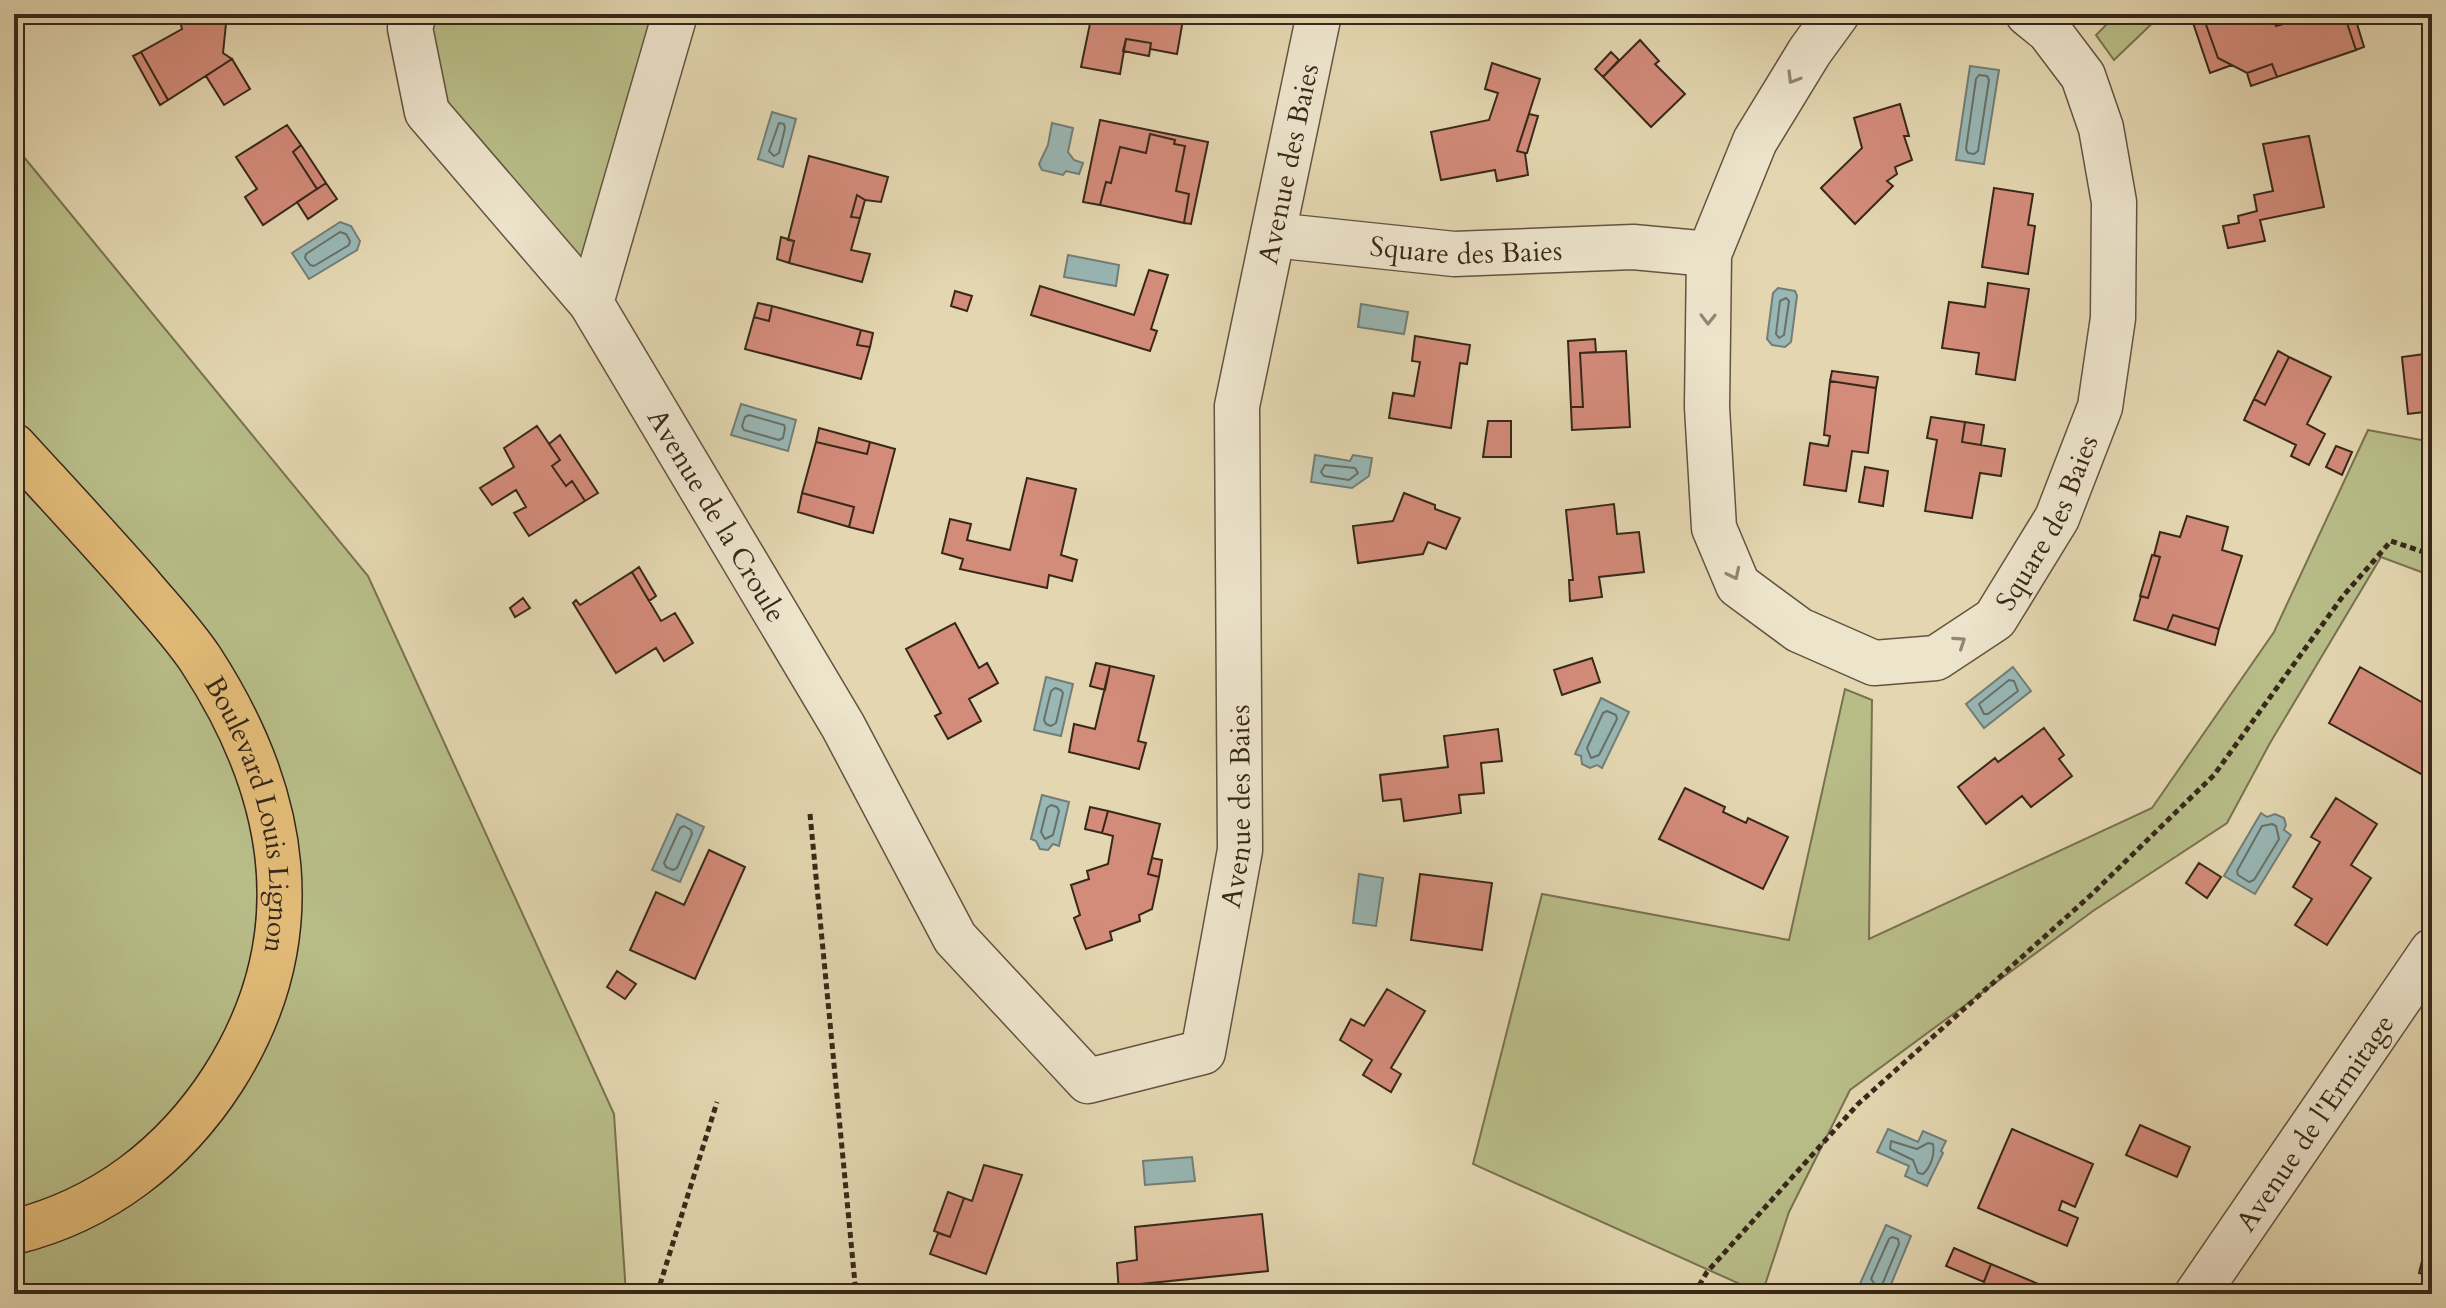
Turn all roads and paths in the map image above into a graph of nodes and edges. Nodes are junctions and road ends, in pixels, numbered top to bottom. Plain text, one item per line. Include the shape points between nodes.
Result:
1 (414, 14) edge
2 (675, 14) edge
3 (1319, 14) edge
4 (1837, 14) edge
5 (2028, 14) edge
6 (1273, 235) junction
7 (1709, 254) junction
8 (591, 303) junction
9 (14, 446) edge
10 (2432, 555) edge
11 (843, 726) joint
12 (810, 814) dead end
13 (2432, 951) edge
14 (717, 1102) dead end
15 (14, 1232) edge
16 (657, 1294) edge
17 (856, 1294) edge
18 (1694, 1294) edge
19 (2197, 1294) edge

1 - 8 street, Avenue de la Croule via 410,28 427,112
2 - 8 street
3 - 6 street, Avenue des Baies
4 -> 7 street, Square des Baies via 1755,141
7 -> 5 street, Square des Baies via 1707,407 1714,528 1738,585 1799,630 1874,663 1936,658 1995,619 2057,518 2100,407 2113,318 2114,202 2101,128 2083,76 2049,31
6 - 7 street, Square des Baies via 1454,254 1633,247
6 - 11 street, Avenue des Baies via 1237,406 1240,850 1203,1052 1088,1081 955,938
8 - 11 street, Avenue de la Croule
9 - 15 main road, Boulevard Louis Lignon via 199,657 229,707 267,796 280,882 273,962 263,995 252,1027 209,1100 183,1133 122,1186 62,1216
10 - 18 path via 2391,541 2343,596 2214,775 2091,895 1858,1104 1707,1272
12 - 17 path
13 - 19 street, Avenue de l'Ermitage
14 - 16 path

